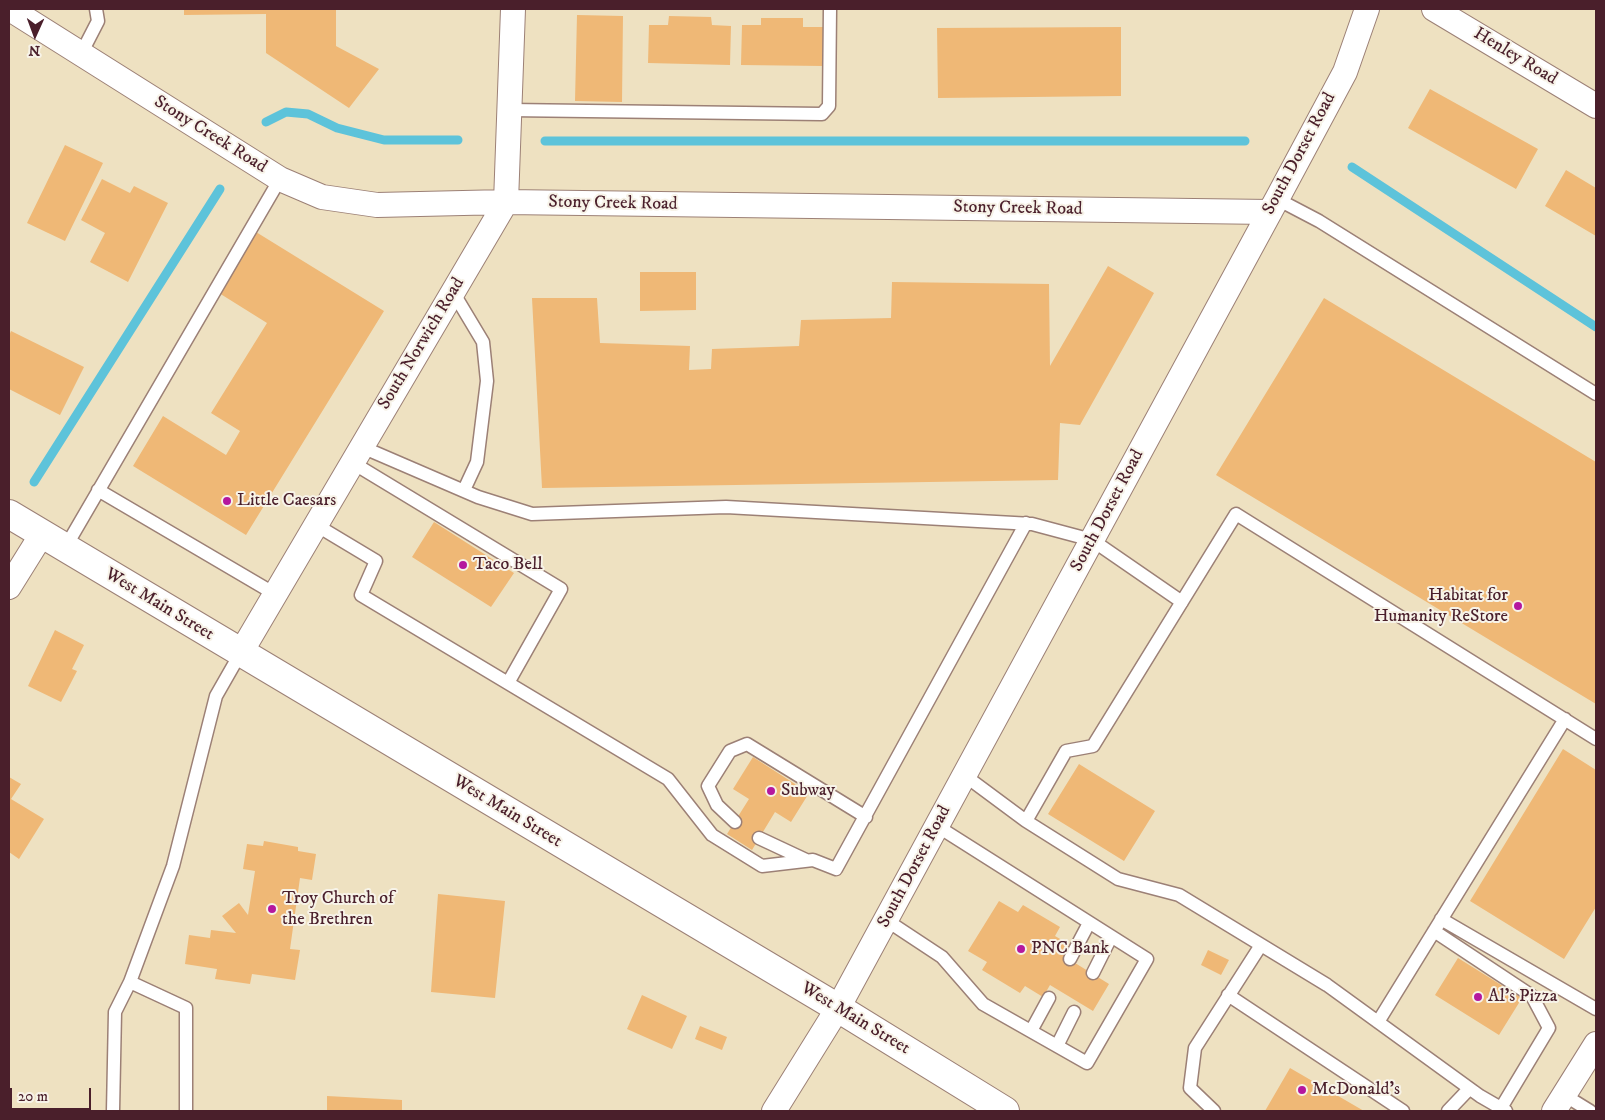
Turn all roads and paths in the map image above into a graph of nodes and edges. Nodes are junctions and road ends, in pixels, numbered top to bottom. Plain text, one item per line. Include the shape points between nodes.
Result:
1 (10, 9) edge
2 (96, 9) edge
3 (513, 9) edge
4 (830, 9) edge
5 (1367, 9) edge
6 (1434, 9) edge
7 (82, 54) junction
8 (1596, 106) edge
9 (509, 110) junction
10 (280, 179) junction
11 (506, 202) junction
12 (1273, 205) junction
13 (453, 292) junction
14 (1596, 394) edge
15 (357, 455) junction
16 (98, 490) junction
17 (464, 490) junction
18 (9, 514) edge
19 (1026, 523) junction
20 (316, 525) junction
21 (1092, 540) junction
22 (53, 541) junction
23 (9, 587) edge
24 (275, 594) junction
25 (1182, 602) junction
26 (240, 654) junction
27 (508, 682) junction
28 (1565, 720) junction
29 (1596, 739) edge
30 (964, 775) junction
31 (866, 817) junction
32 (1026, 821) junction
33 (735, 822) dead end
34 (937, 826) junction
35 (759, 838) dead end
36 (807, 861) junction
37 (1442, 919) junction
38 (886, 920) junction
39 (1089, 923) junction
40 (1434, 931) junction
41 (1111, 937) junction
42 (1261, 945) junction
43 (1070, 959) dead end
44 (1093, 973) dead end
45 (130, 982) junction
46 (1228, 995) junction
47 (1049, 998) dead end
48 (838, 1008) junction
49 (1596, 1009) edge
50 (1074, 1012) dead end
51 (1378, 1022) junction
52 (1031, 1031) junction
53 (1596, 1044) edge
54 (1057, 1046) junction
55 (1470, 1089) junction
56 (1559, 1103) edge
57 (1503, 1110) edge
58 (113, 1111) edge
59 (186, 1111) edge
60 (774, 1111) edge
61 (1005, 1111) edge
62 (1214, 1111) edge
63 (1403, 1111) edge
64 (1448, 1111) edge
65 (1590, 1111) edge

1 - 7 street, Stony Creek Road
2 - 7 lane via 98,20
3 - 9 street, South Norwich Road
4 - 9 lane via 828,106 822,114
5 - 12 street, South Dorset Road via 1345,72
6 - 8 street, Henley Road
7 - 10 street, Stony Creek Road
9 - 11 street, South Norwich Road
10 - 11 street, Stony Creek Road via 322,197 377,205
10 - 16 lane
11 - 12 street, Stony Creek Road
11 - 13 street, South Norwich Road
12 - 14 lane via 1319,221
12 - 21 street, South Dorset Road
13 - 15 street, South Norwich Road
13 - 17 lane via 483,342 487,381 477,462
15 - 17 lane
15 - 20 street, South Norwich Road
15 - 27 lane via 561,589
16 - 22 lane
16 - 24 lane
17 - 19 lane via 532,514 726,507
18 - 22 main road, West Main Street
19 - 21 lane
19 - 31 lane
20 - 24 street, South Norwich Road
20 - 27 lane via 376,561 361,595
21 - 25 lane
21 - 30 street, South Dorset Road
22 - 23 street
22 - 26 main road, West Main Street
24 - 26 street, South Norwich Road
25 - 28 lane via 1236,514
25 - 32 lane via 1093,746 1066,751
26 - 45 lane via 216,696 173,866
26 - 48 main road, West Main Street
27 - 36 lane via 668,780 712,835 762,866
28 - 29 lane
28 - 37 lane
30 - 32 lane
30 - 34 street, South Dorset Road
31 - 33 lane via 746,744 730,751 708,786 717,805
31 - 36 lane via 836,870 813,860
32 - 42 lane via 1118,879 1179,895
34 - 38 street, South Dorset Road
34 - 39 lane
35 - 36 lane
37 - 40 lane
37 - 49 lane
38 - 48 street, South Dorset Road
38 - 52 lane via 942,957 983,1004
39 - 41 lane
39 - 43 lane
40 - 51 lane
40 - 57 lane via 1532,996 1550,1028
41 - 44 lane
41 - 54 lane via 1147,959 1087,1063
42 - 46 lane
42 - 51 lane via 1327,985
45 - 58 lane via 115,1012
45 - 59 lane via 186,1008
46 - 62 lane via 1195,1048 1190,1088
46 - 63 lane
47 - 52 lane
48 - 60 street, South Dorset Road
48 - 61 main road, West Main Street
50 - 54 lane
51 - 55 lane
52 - 54 lane
53 - 56 street
55 - 57 lane
55 - 64 lane
56 - 65 lane

